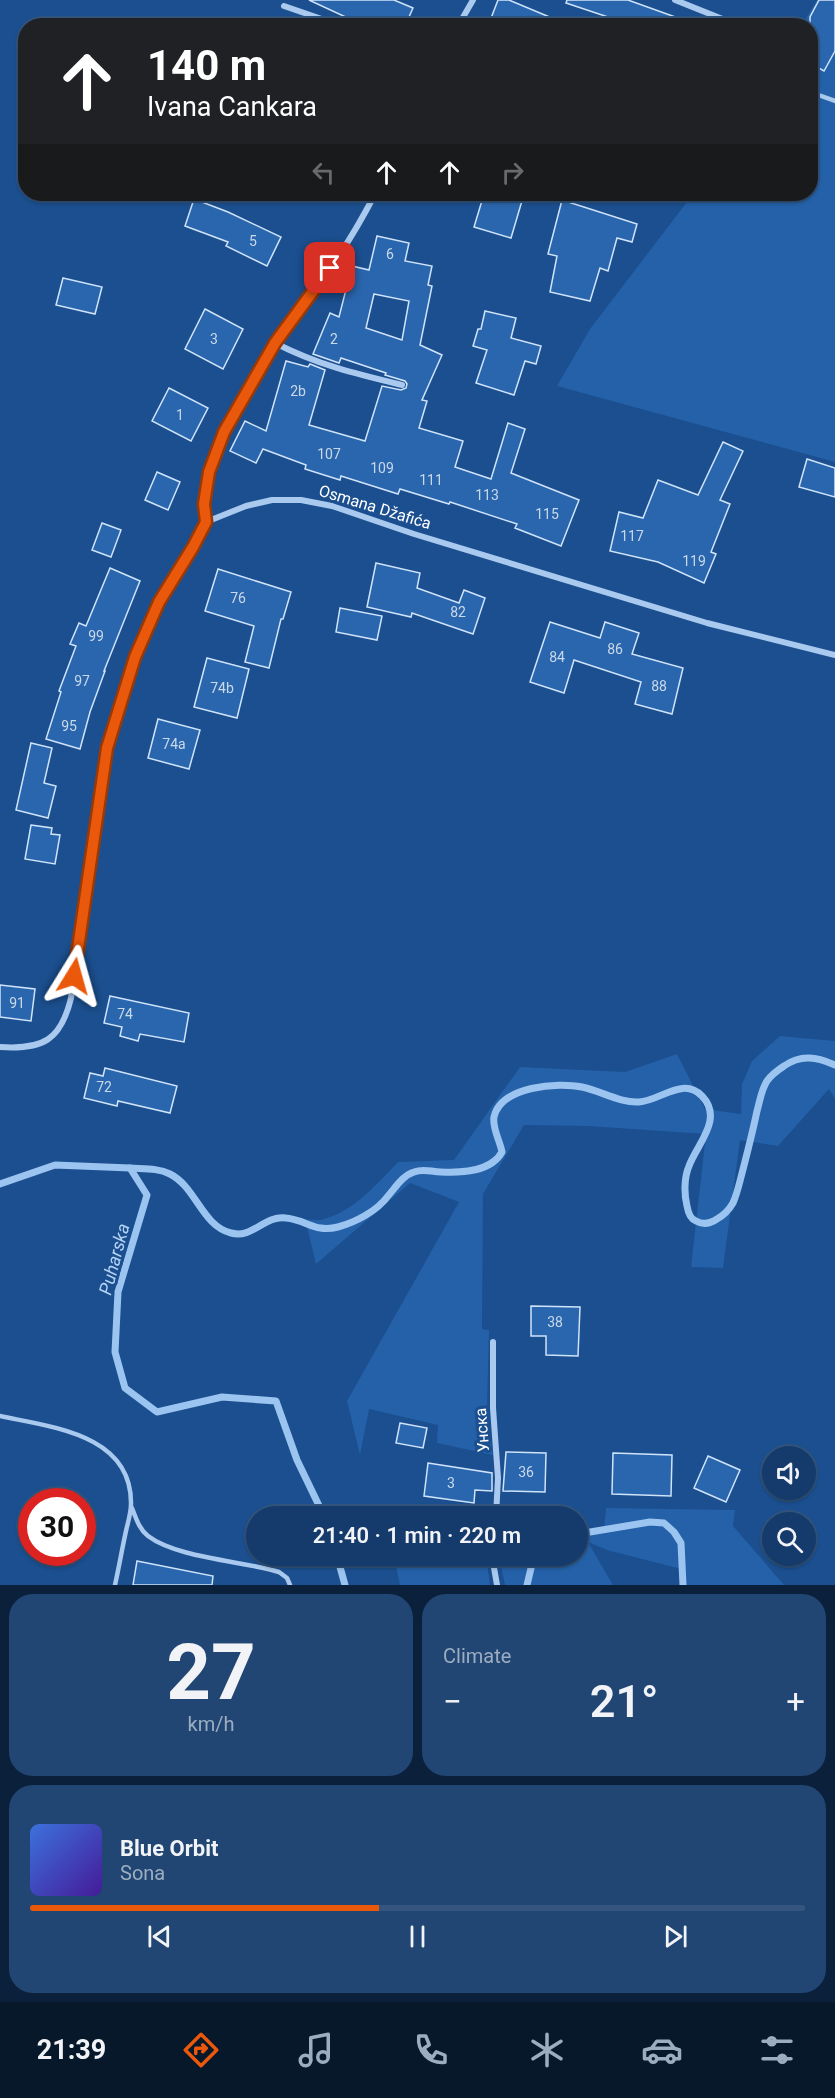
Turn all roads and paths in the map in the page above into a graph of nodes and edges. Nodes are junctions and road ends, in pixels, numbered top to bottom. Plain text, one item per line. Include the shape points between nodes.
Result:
1 (473, 0) edge
2 (675, 0) edge
3 (284, 6) dead end
4 (319, 18) edge
5 (463, 18) edge
6 (720, 18) edge
7 (818, 95) edge
8 (835, 101) edge
9 (371, 201) edge
10 (275, 343) junction
11 (402, 385) dead end
12 (206, 522) junction
13 (835, 655) edge
14 (0, 1047) edge
15 (493, 1342) dead end
16 (0, 1416) edge
17 (131, 1505) junction
18 (497, 1506) edge
19 (493, 1566) edge
20 (116, 1585) edge
21 (290, 1585) edge
22 (496, 1585) edge

1 - 5 street
2 - 6 street
3 - 4 street
7 - 8 lane
9 - 10 street via 330,268
10 - 11 street via 307,359
10 - 12 street via 224,432 209,472 204,504
12 - 13 street, Osmana Džafića via 272,500 332,506 707,623
12 - 14 street via 159,602 135,657 107,748 66,1020 46,1041 29,1047
15 - 18 street, Унска
16 - 17 lane via 63,1430 100,1445 125,1472
17 - 20 lane
17 - 21 lane via 138,1524 165,1545 279,1572
19 - 22 street

